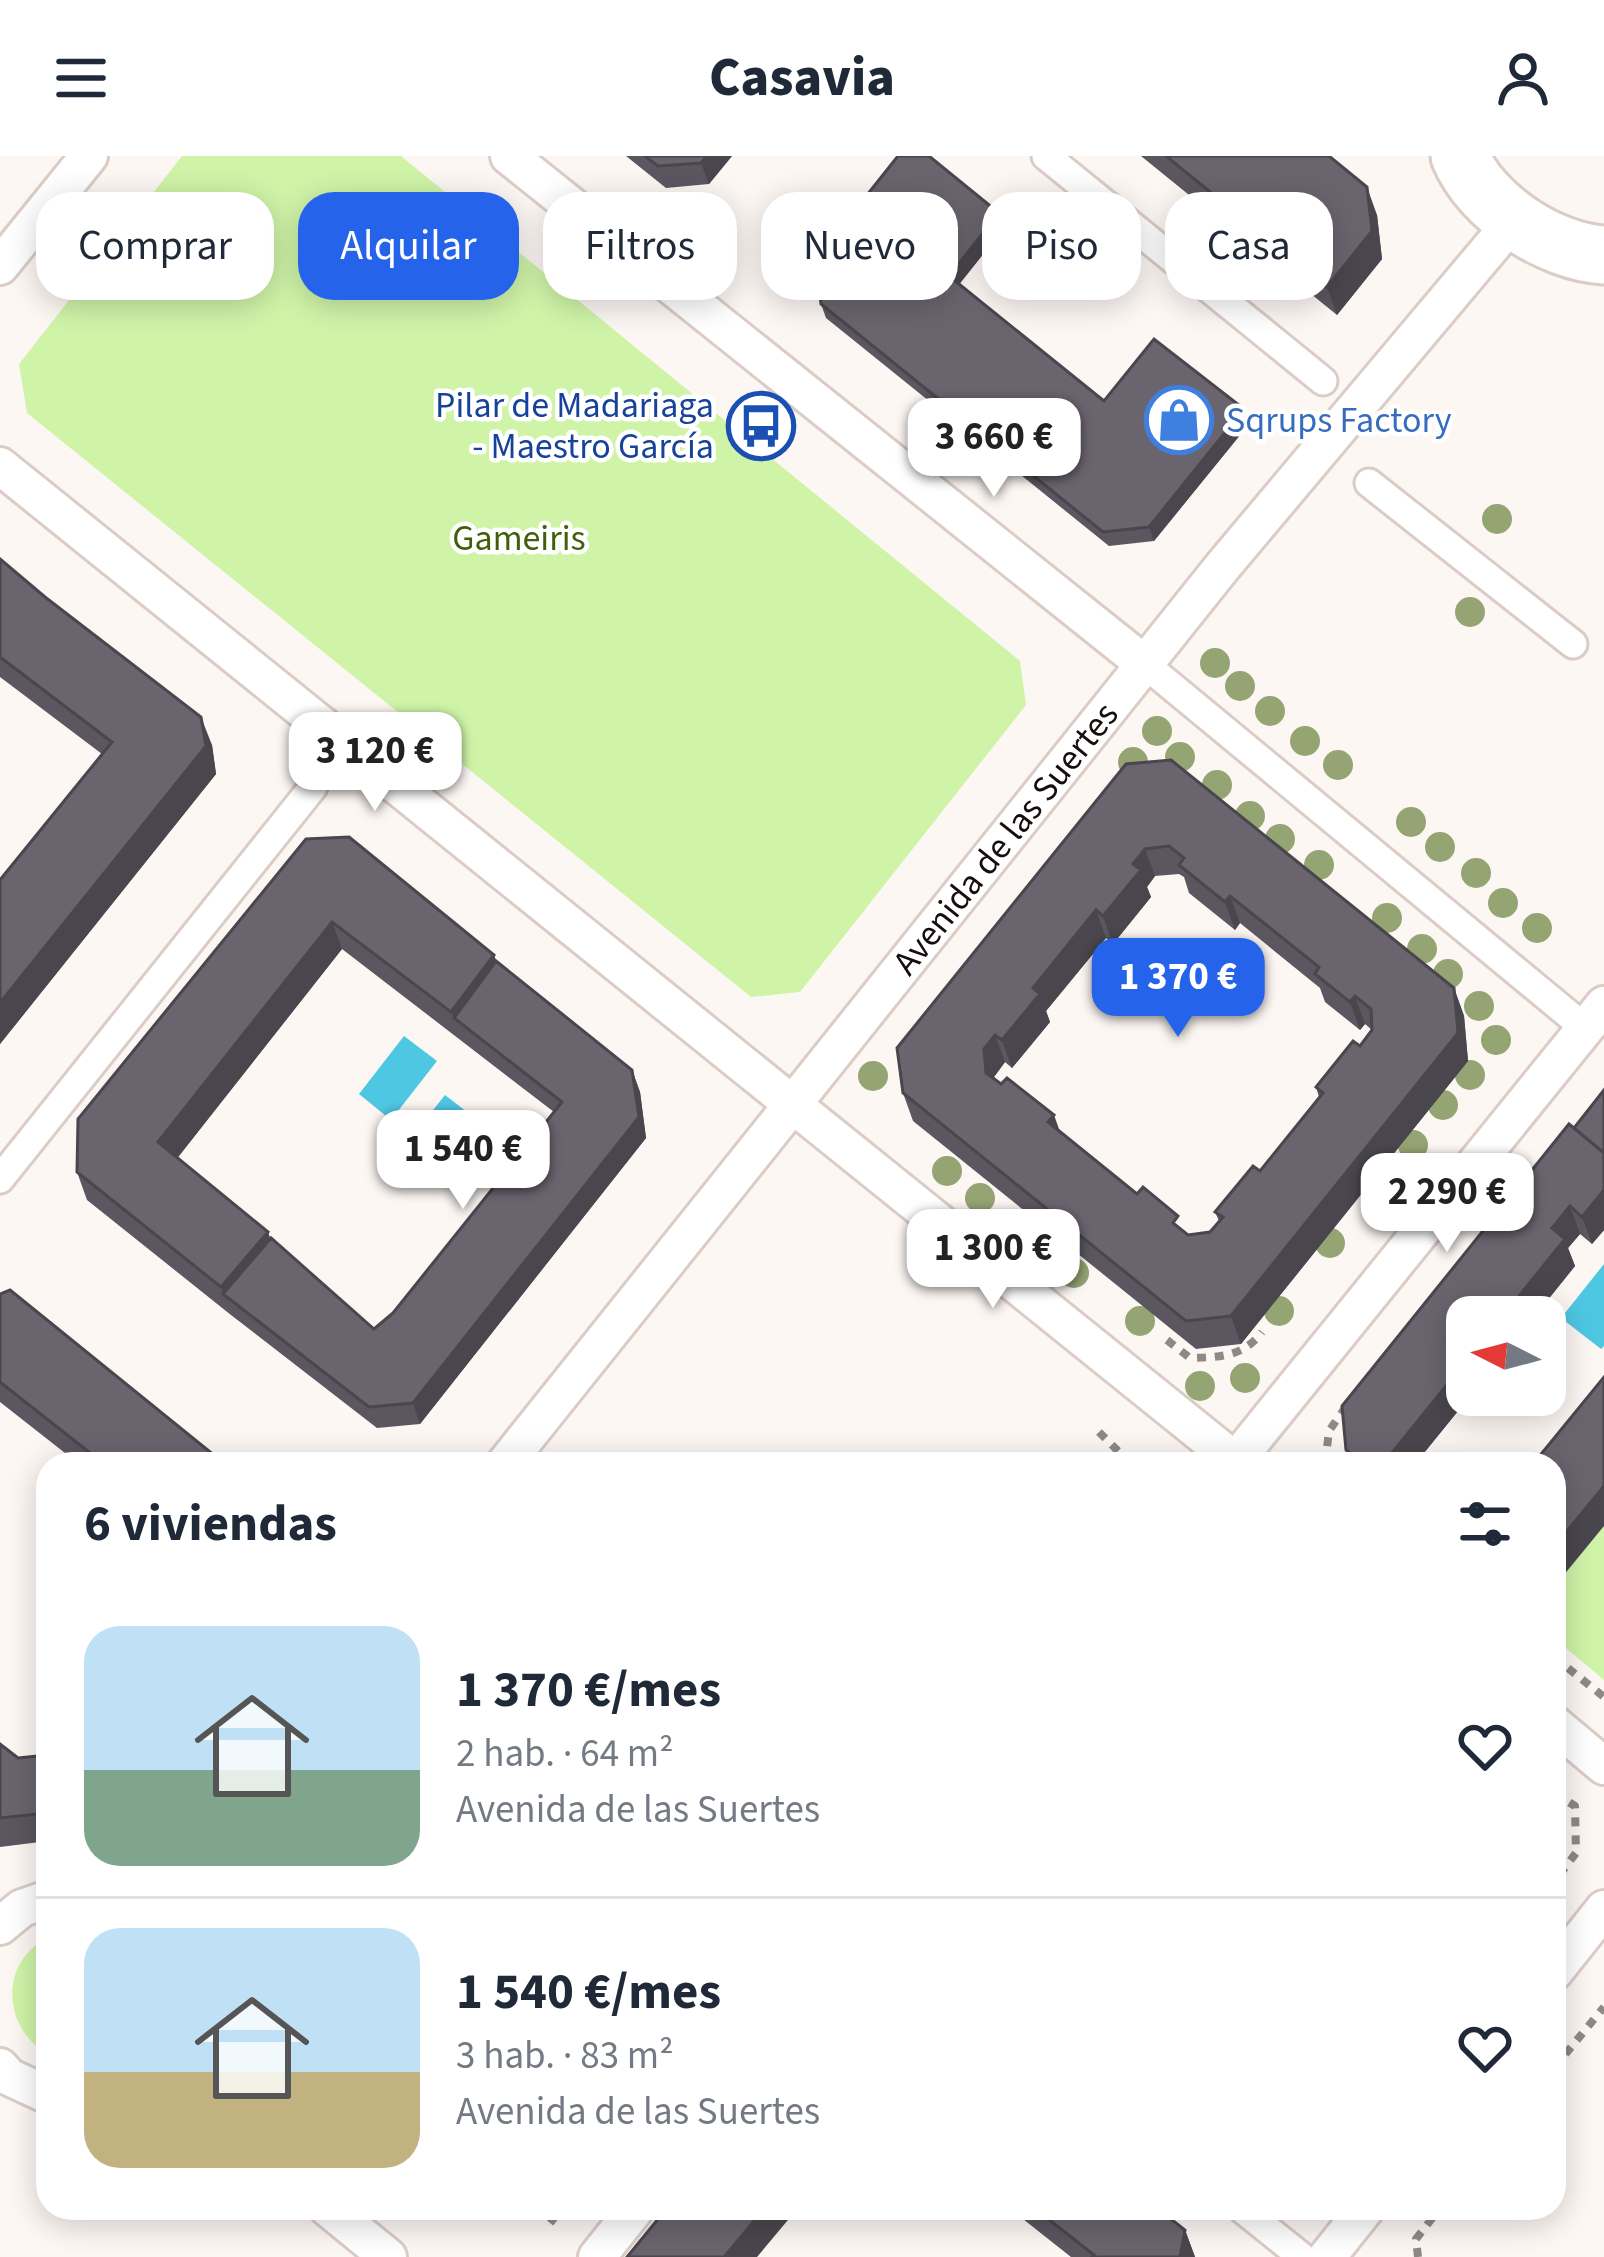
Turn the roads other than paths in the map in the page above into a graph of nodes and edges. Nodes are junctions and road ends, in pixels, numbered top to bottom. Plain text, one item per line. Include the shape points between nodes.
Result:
1 (89, 156) edge
2 (509, 156) edge
3 (1046, 156) edge
4 (1458, 160) edge
5 (1514, 221) junction
6 (1604, 255) edge
7 (0, 266) edge
8 (1323, 380) dead end
9 (0, 466) edge
10 (1370, 483) dead end
11 (1573, 644) dead end
12 (1147, 666) junction
13 (314, 787) dead end
14 (1595, 1017) edge
15 (795, 1106) junction
16 (0, 1179) edge
17 (515, 1452) edge
18 (1222, 1452) edge
19 (1245, 1452) edge
20 (1566, 1734) edge
21 (1604, 1766) edge
22 (36, 1903) edge
23 (1604, 1910) edge
24 (0, 1926) edge
25 (1566, 1957) edge
26 (3, 2078) edge
27 (36, 2090) edge
28 (343, 2220) edge
29 (626, 2220) edge
30 (1256, 2220) edge
31 (1356, 2220) edge
32 (388, 2257) edge
33 (597, 2257) edge
34 (1302, 2257) edge
35 (1327, 2257) edge

1 - 7 street
2 - 12 street
3 - 8 street
4 - 5 main road
5 - 6 main road via 1584,254
5 - 12 street, Avenida de las Suertes
9 - 15 street
10 - 11 street
12 - 14 street
12 - 15 street, Avenida de las Suertes
13 - 16 street
14 - 19 street
15 - 17 street, Avenida de las Suertes
15 - 18 street
20 - 21 street
22 - 24 street
23 - 25 street
26 - 27 street
28 - 32 street
29 - 33 street
30 - 34 street
31 - 35 street

